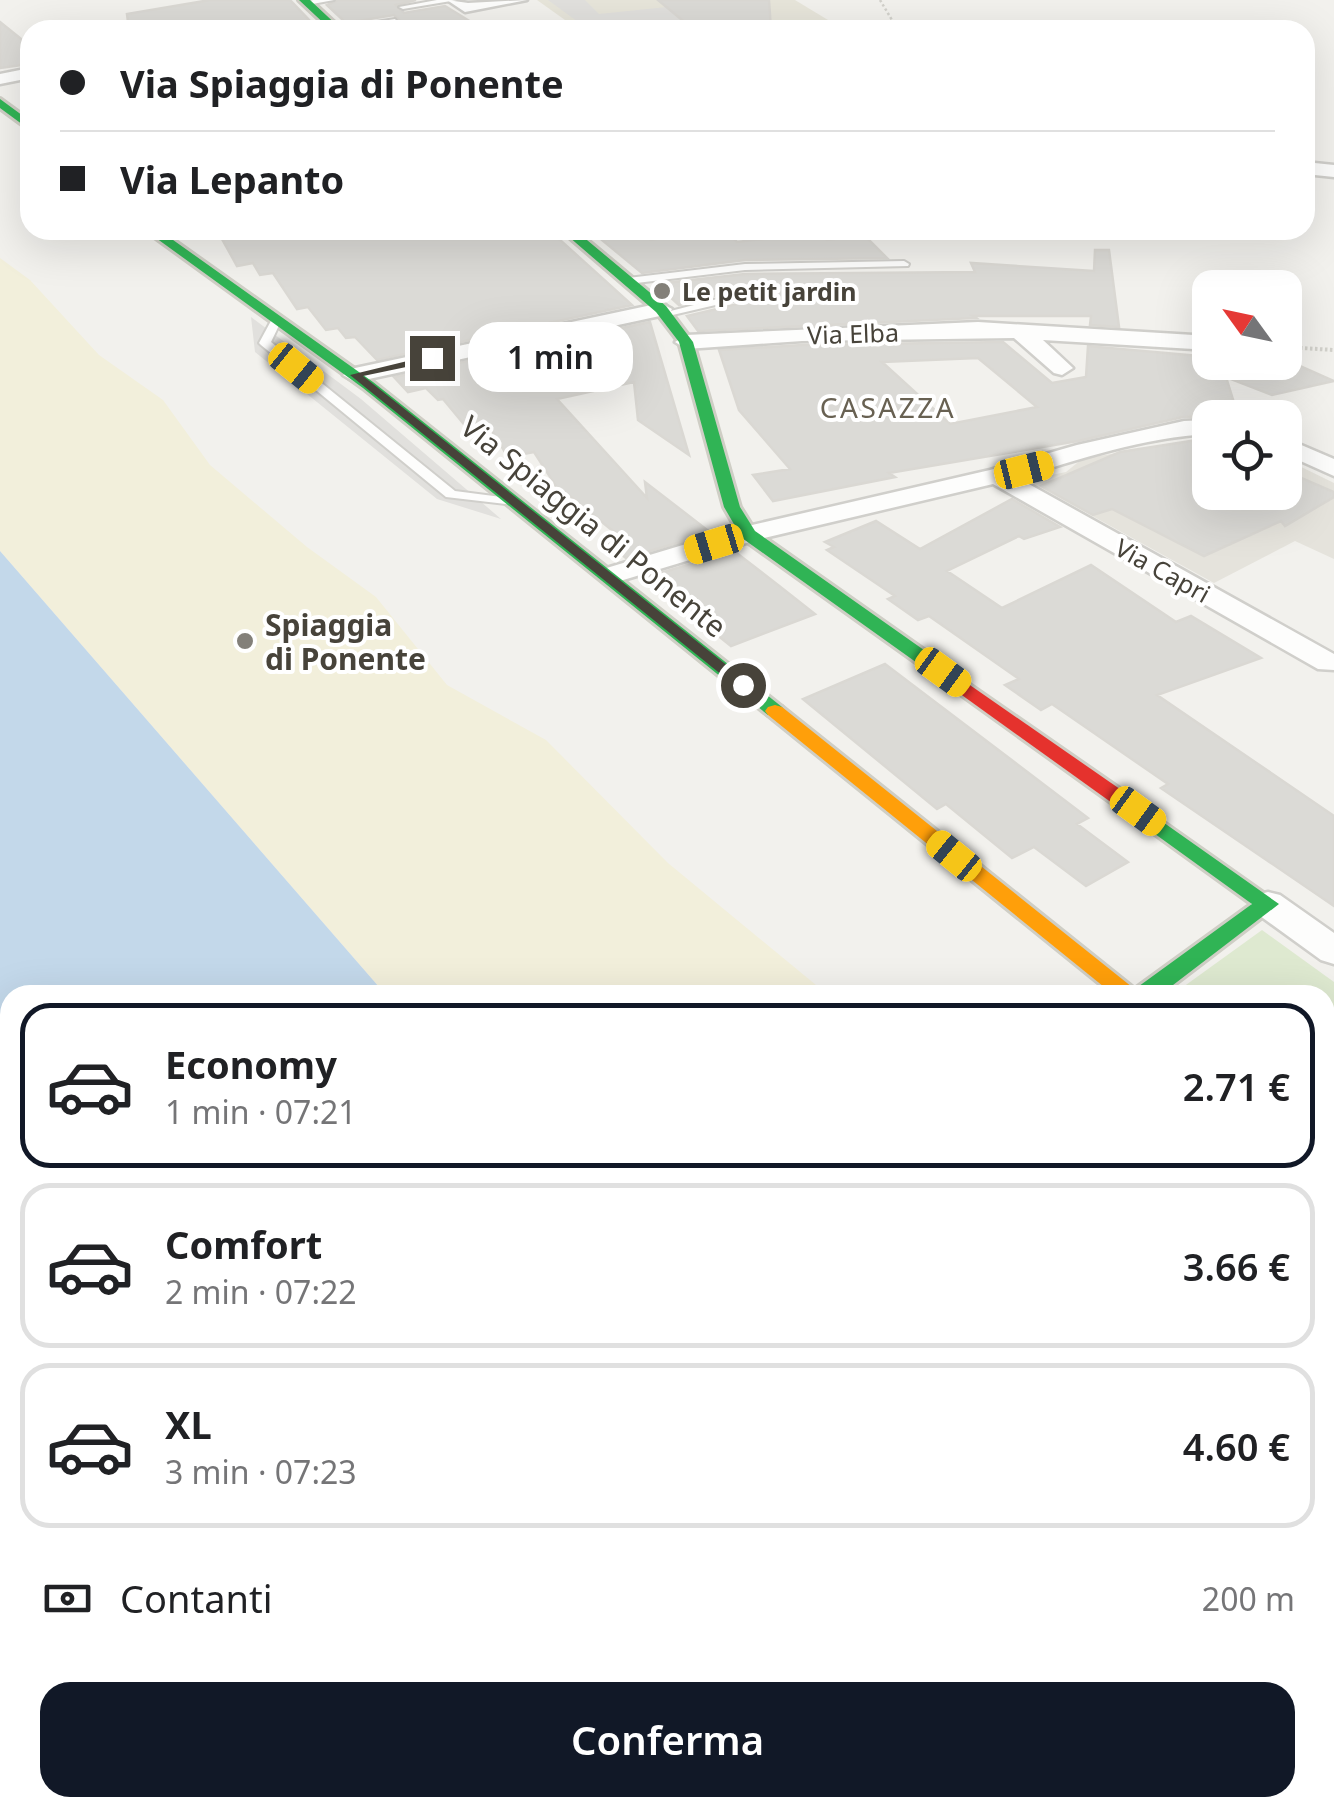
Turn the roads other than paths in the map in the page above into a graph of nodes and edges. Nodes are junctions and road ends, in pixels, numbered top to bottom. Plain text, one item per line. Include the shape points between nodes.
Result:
1 (454, 0) edge
2 (520, 0) edge
3 (403, 7) dead end
4 (0, 102) edge
5 (20, 119) edge
6 (166, 240) edge
7 (580, 240) edge
8 (841, 262) dead end
9 (904, 264) dead end
10 (625, 279) junction
11 (733, 298) dead end
12 (662, 312) junction
13 (277, 319) junction
14 (1021, 332) junction
15 (686, 342) junction
16 (1192, 342) edge
17 (1062, 368) dead end
18 (355, 375) junction
19 (1192, 428) edge
20 (1302, 454) edge
21 (1334, 468) edge
22 (997, 476) junction
23 (519, 504) junction
24 (748, 534) junction
25 (610, 576) junction
26 (1328, 663) dead end
27 (1268, 904) junction
28 (1334, 951) edge
29 (1118, 985) edge
30 (1157, 985) edge

1 - 2 street via 465,8
1 - 3 lane
4 - 5 street
6 - 13 street, Via Spiaggia di Ponente
7 - 10 street
8 - 10 lane via 742,263
9 - 10 lane via 744,267
10 - 12 street
11 - 12 lane
12 - 15 street
12 - 18 street
13 - 18 street, Via Spiaggia di Ponente
13 - 23 lane via 265,343 451,494
14 - 15 street, Via Elba
14 - 16 street, Via Elba
14 - 17 street
15 - 24 street via 732,507
18 - 23 street, Via Spiaggia di Ponente
19 - 22 street
20 - 21 street
22 - 24 street
22 - 26 street, Via Capri
23 - 25 street, Via Spiaggia di Ponente
24 - 25 street
24 - 27 street
25 - 29 street, Via Spiaggia di Ponente
27 - 28 street
27 - 30 street

